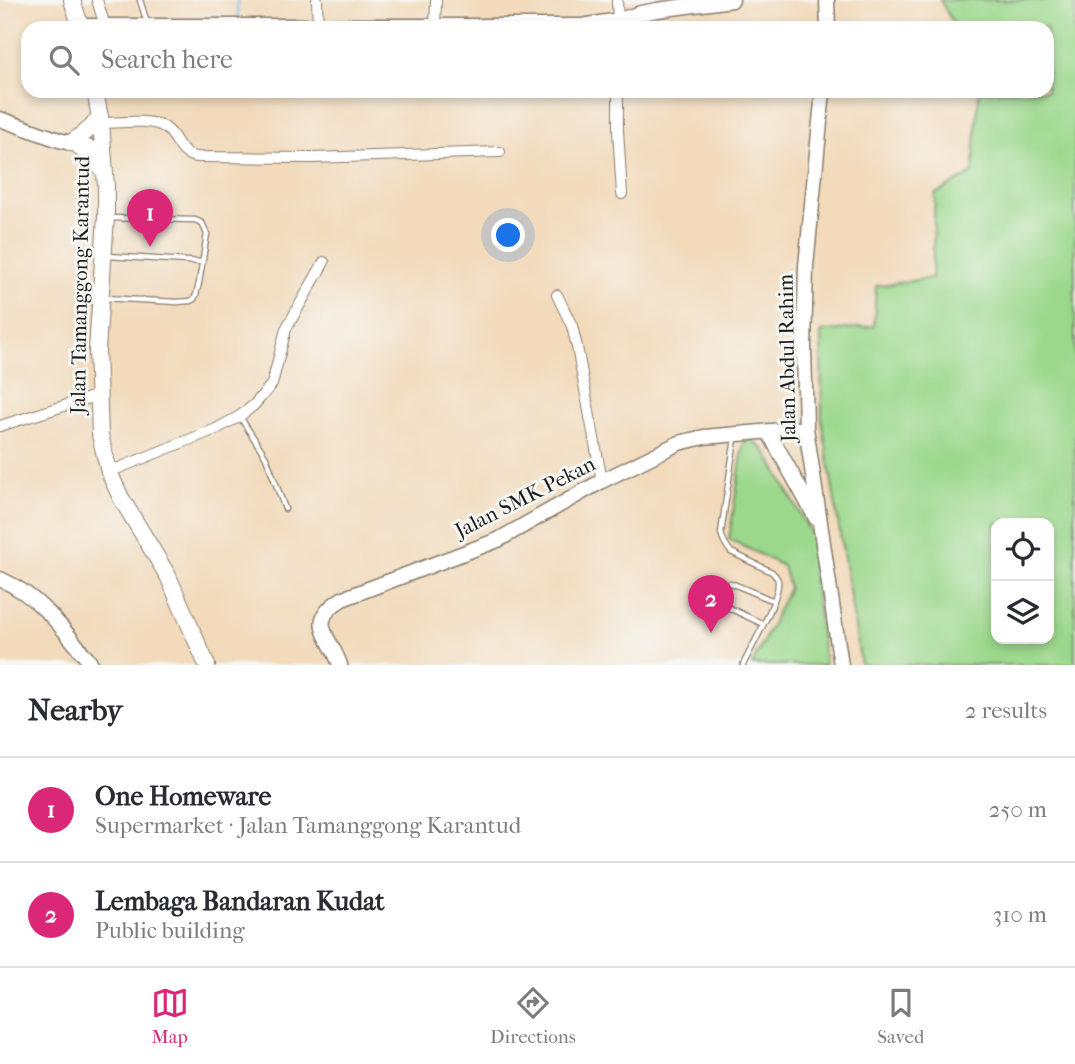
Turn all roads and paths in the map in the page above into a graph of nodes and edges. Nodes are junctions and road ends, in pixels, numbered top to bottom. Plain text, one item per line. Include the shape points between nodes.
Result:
1 (72, 0) edge
2 (97, 0) edge
3 (140, 0) edge
4 (317, 0) edge
5 (436, 0) edge
6 (617, 0) edge
7 (733, 0) edge
8 (827, 0) edge
9 (716, 1) edge
10 (78, 21) edge
11 (103, 21) edge
12 (146, 21) edge
13 (318, 21) edge
14 (435, 21) edge
15 (619, 21) edge
16 (626, 21) edge
17 (828, 21) edge
18 (96, 98) edge
19 (618, 98) edge
20 (822, 98) edge
21 (0, 119) edge
22 (101, 119) junction
23 (74, 144) junction
24 (103, 151) junction
25 (500, 152) dead end
26 (105, 172) junction
27 (622, 194) dead end
28 (106, 218) junction
29 (104, 255) junction
30 (202, 262) junction
31 (324, 262) dead end
32 (557, 295) dead end
33 (100, 298) junction
34 (99, 396) junction
35 (240, 416) junction
36 (0, 426) edge
37 (806, 428) junction
38 (768, 432) junction
39 (735, 434) junction
40 (109, 472) junction
41 (602, 481) junction
42 (285, 509) dead end
43 (820, 526) junction
44 (0, 579) edge
45 (774, 601) junction
46 (763, 624) junction
47 (92, 665) edge
48 (207, 665) edge
49 (340, 665) edge
50 (743, 665) edge
51 (841, 665) edge

1 - 10 main road
2 - 11 street
3 - 12 lane
4 - 13 street
5 - 14 street
6 - 15 street
7 - 9 street
8 - 17 street
9 - 16 street via 649,11
18 - 22 main road, Jalan Tamanggong Karantud
19 - 27 street
20 - 37 street, Jalan Abdul Rahim via 806,267
21 - 23 street
22 - 23 main road
22 - 24 main road, Jalan Tamanggong Karantud
22 - 25 street via 162,126 190,157
23 - 24 street
23 - 26 main road
24 - 26 main road, Jalan Tamanggong Karantud
26 - 28 main road, Jalan Tamanggong Karantud
28 - 29 main road, Jalan Tamanggong Karantud
28 - 30 lane via 202,223 207,234
29 - 30 lane
29 - 33 main road, Jalan Tamanggong Karantud
30 - 33 lane via 196,295 190,301
31 - 35 street via 286,329 272,384
32 - 41 street via 572,326
33 - 34 main road, Jalan Tamanggong Karantud
34 - 36 street
34 - 40 main road, Jalan Tamanggong Karantud via 100,435
35 - 40 street
35 - 42 lane via 266,457
37 - 38 street, Jalan SMK Pekan
37 - 43 street, Jalan Abdul Rahim
38 - 39 street, Jalan SMK Pekan
38 - 43 street
39 - 41 street, Jalan SMK Pekan via 679,443
39 - 45 lane via 722,538 731,552 775,575
40 - 48 main road, Jalan Tamanggong Karantud via 168,576
41 - 49 street, Jalan SMK Pekan via 498,540 342,599 328,609 322,621
43 - 51 street, Jalan Abdul Rahim
44 - 47 street via 41,607
45 - 46 lane
45 - 46 lane via 731,583 721,591 723,605
46 - 50 lane

